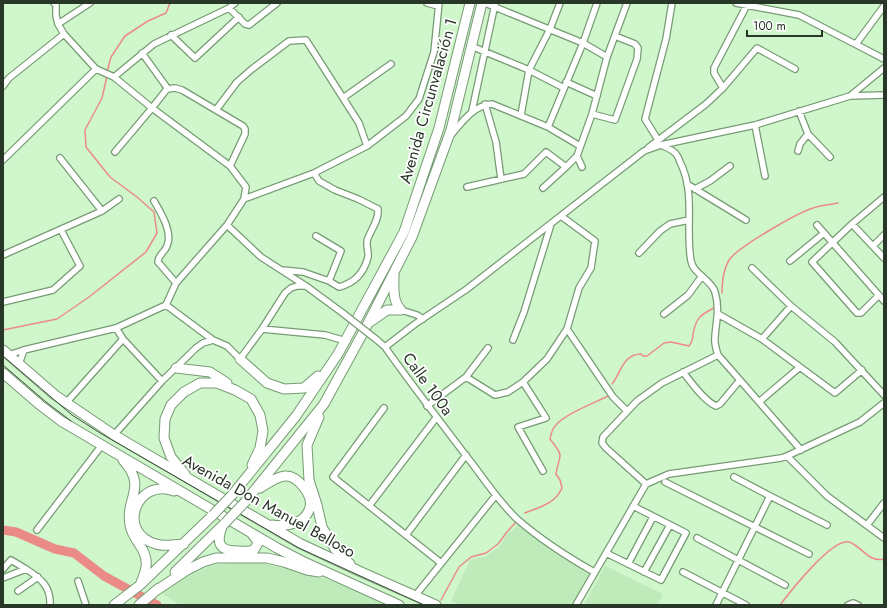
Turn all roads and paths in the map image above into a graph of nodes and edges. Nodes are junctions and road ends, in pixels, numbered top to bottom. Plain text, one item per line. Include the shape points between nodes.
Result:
1 (90, 3) edge
2 (235, 3) edge
3 (277, 3) edge
4 (427, 3) edge
5 (470, 3) edge
6 (484, 3) edge
7 (560, 3) edge
8 (597, 3) edge
9 (627, 3) edge
10 (672, 3) edge
11 (736, 3) edge
12 (56, 4) edge
13 (439, 4) edge
14 (747, 4) edge
15 (495, 5) edge
16 (882, 5) edge
17 (229, 8) junction
18 (239, 17) junction
19 (58, 24) junction
20 (550, 29) junction
21 (64, 34) junction
22 (171, 35) junction
23 (615, 36) junction
24 (583, 43) junction
25 (856, 44) junction
26 (471, 46) junction
27 (484, 52) junction
28 (142, 53) junction
29 (607, 57) junction
30 (884, 60) edge
31 (391, 64) dead end
32 (884, 68) edge
33 (96, 69) junction
34 (795, 69) dead end
35 (530, 70) junction
36 (113, 76) junction
37 (6, 79) edge
38 (566, 82) junction
39 (3, 86) edge
40 (168, 88) junction
41 (564, 88) junction
42 (723, 88) junction
43 (884, 95) edge
44 (597, 96) junction
45 (850, 96) junction
46 (343, 98) junction
47 (485, 104) junction
48 (152, 108) junction
49 (216, 110) junction
50 (472, 111) junction
51 (799, 111) junction
52 (592, 114) junction
53 (521, 115) junction
54 (755, 125) junction
55 (548, 127) junction
56 (808, 134) junction
57 (447, 139) junction
58 (659, 143) junction
59 (367, 146) junction
60 (580, 146) junction
61 (798, 151) dead end
62 (115, 152) dead end
63 (577, 156) junction
64 (830, 157) dead end
65 (60, 158) dead end
66 (3, 160) edge
67 (230, 166) junction
68 (730, 166) dead end
69 (566, 167) junction
70 (582, 167) dead end
71 (314, 173) junction
72 (765, 176) dead end
73 (501, 179) junction
74 (687, 184) junction
75 (467, 187) dead end
76 (543, 188) dead end
77 (695, 189) junction
78 (884, 197) edge
79 (244, 199) junction
80 (120, 200) dead end
81 (154, 201) dead end
82 (102, 211) junction
83 (560, 216) junction
84 (689, 220) junction
85 (746, 220) dead end
86 (551, 224) junction
87 (852, 224) junction
88 (227, 225) junction
89 (818, 225) dead end
90 (61, 230) junction
91 (824, 233) junction
92 (884, 235) edge
93 (316, 236) dead end
94 (832, 243) junction
95 (873, 246) junction
96 (639, 253) dead end
97 (3, 255) edge
98 (884, 258) edge
99 (790, 261) dead end
100 (752, 268) dead end
101 (280, 269) junction
102 (394, 271) junction
103 (702, 276) junction
104 (328, 281) junction
105 (176, 284) junction
106 (306, 286) junction
107 (879, 295) junction
108 (884, 301) edge
109 (3, 302) edge
110 (166, 305) junction
111 (791, 306) junction
112 (401, 310) junction
113 (664, 314) dead end
114 (718, 314) junction
115 (422, 319) junction
116 (369, 323) junction
117 (116, 328) junction
118 (262, 329) junction
119 (567, 329) junction
120 (762, 339) junction
121 (123, 340) junction
122 (213, 340) junction
123 (346, 340) junction
124 (512, 340) dead end
125 (385, 347) junction
126 (488, 348) dead end
127 (24, 350) junction
128 (5, 352) edge
129 (338, 354) junction
130 (718, 355) junction
131 (240, 359) junction
132 (19, 364) junction
133 (800, 367) junction
134 (176, 368) junction
135 (862, 370) junction
136 (683, 372) junction
137 (3, 373) edge
138 (466, 378) junction
139 (740, 380) junction
140 (162, 381) junction
141 (523, 382) junction
142 (235, 390) junction
143 (884, 395) edge
144 (759, 402) junction
145 (66, 403) junction
146 (884, 403) edge
147 (324, 404) junction
148 (428, 406) junction
149 (384, 408) dead end
150 (628, 411) junction
151 (436, 418) junction
152 (114, 435) junction
153 (102, 445) junction
154 (801, 450) junction
155 (119, 455) junction
156 (466, 456) junction
157 (787, 456) junction
158 (543, 471) dead end
159 (734, 477) dead end
160 (190, 480) junction
161 (243, 482) junction
162 (665, 482) dead end
163 (646, 484) junction
164 (255, 490) junction
165 (496, 495) junction
166 (770, 496) junction
167 (191, 497) junction
168 (884, 503) edge
169 (369, 506) junction
170 (633, 506) junction
171 (653, 516) junction
172 (266, 524) junction
173 (224, 525) junction
174 (670, 525) junction
175 (827, 525) dead end
176 (867, 525) junction
177 (754, 527) junction
178 (37, 530) dead end
179 (251, 533) junction
180 (406, 535) junction
181 (697, 538) dead end
182 (884, 538) edge
183 (184, 544) junction
184 (606, 553) junction
185 (809, 554) dead end
186 (738, 560) junction
187 (441, 563) junction
188 (628, 564) junction
189 (3, 569) edge
190 (26, 569) junction
191 (359, 571) junction
192 (594, 572) junction
193 (644, 572) junction
194 (683, 572) dead end
195 (330, 574) junction
196 (4, 576) edge
197 (38, 577) junction
198 (78, 581) dead end
199 (140, 585) junction
200 (785, 585) dead end
201 (18, 592) dead end
202 (154, 592) junction
203 (722, 593) junction
204 (416, 596) junction
205 (139, 604) edge
206 (50, 605) edge
207 (86, 605) edge
208 (114, 605) edge
209 (399, 605) edge
210 (436, 605) edge
211 (576, 605) edge
212 (716, 605) edge
213 (746, 605) edge
214 (848, 605) edge
215 (858, 605) edge

1 - 19 street
2 - 17 street
3 - 18 street via 249,25
4 - 13 street
5 - 123 main road, Avenida Circunvalación 1 via 439,128 404,232
6 - 15 street
6 - 26 main road, Avenida Circunvalación 1
7 - 20 street
8 - 24 street
9 - 23 street
10 - 58 street via 666,39 645,119
11 - 14 street
12 - 19 street
13 - 59 street via 434,52 419,99 406,116
14 - 25 street via 799,15
14 - 42 street via 714,68 714,73
15 - 20 street
15 - 27 street
16 - 25 street
17 - 18 street
17 - 22 street
18 - 22 street via 195,58
19 - 21 street
20 - 24 street
20 - 35 street
21 - 33 street
21 - 37 street
22 - 28 street
23 - 29 street
23 - 52 street via 635,44 638,48 637,59 615,120
24 - 29 street
24 - 38 street
25 - 30 street
26 - 27 street
26 - 57 main road, Avenida Circunvalación 1
27 - 35 street
27 - 50 street
28 - 36 street
28 - 40 street
29 - 44 street
31 - 46 street
32 - 45 street
33 - 36 street
33 - 66 street
34 - 42 street via 757,48
35 - 41 street
35 - 53 street
36 - 48 street
37 - 39 street
38 - 41 street
38 - 44 street
40 - 48 street
40 - 49 street via 182,90
41 - 55 street
42 - 58 street
43 - 45 street
44 - 52 street
45 - 51 street
46 - 49 street via 306,40 289,41 237,82
46 - 59 street via 359,123
47 - 50 street
47 - 53 street via 492,104
47 - 73 street via 496,142
48 - 62 street
48 - 67 street
49 - 67 street via 245,129
50 - 57 street
51 - 54 street
51 - 56 street
52 - 60 street
53 - 55 street
54 - 58 street
54 - 72 street
55 - 60 street
56 - 61 street
56 - 64 street
57 - 102 main road, Avenida Circunvalación 1 via 412,237
58 - 74 street via 675,152 685,171
58 - 83 street via 644,151
59 - 71 street
60 - 63 street
63 - 69 street
63 - 70 street
65 - 82 street
67 - 79 street via 246,187
68 - 77 street
69 - 73 street via 546,152 524,174
69 - 76 street
71 - 79 street
71 - 104 street via 318,181 378,209 378,216 367,240 368,256 360,276 350,284 339,287
73 - 75 street
74 - 77 street
74 - 84 street
77 - 85 street
78 - 87 street
79 - 88 street
80 - 82 street
81 - 105 street via 168,232 168,245 158,258 158,262
82 - 90 street
83 - 86 street
83 - 119 street via 595,241 591,268 579,288
84 - 96 street via 670,224 660,230
84 - 103 street via 691,262
86 - 115 street via 467,289
86 - 124 street via 524,312
87 - 94 street
87 - 95 street
88 - 101 street, Calle 100a via 262,257
88 - 105 street
89 - 91 street
90 - 97 street
90 - 109 street via 80,266 53,290
91 - 94 street
91 - 99 street
92 - 95 street
93 - 104 street via 341,251
94 - 107 street
94 - 107 street via 812,263 857,313 861,313
95 - 98 street
100 - 111 street
101 - 104 street via 303,272
101 - 106 street, Calle 100a
102 - 112 main road via 394,297
102 - 116 main road, Avenida Circunvalación 1
103 - 113 street via 688,296
103 - 114 street via 715,291
105 - 110 street
106 - 118 street via 290,288
106 - 125 street, Calle 100a, bridge
107 - 108 street
110 - 117 street
110 - 122 street
111 - 120 street
111 - 135 street via 832,340
112 - 115 street
112 - 116 main road via 387,310
114 - 120 street
114 - 130 street via 715,338
115 - 125 street
116 - 147 main road, Avenida Circunvalación 1
117 - 121 street
117 - 127 street
118 - 123 street via 325,335
118 - 131 street
119 - 141 street via 547,359
119 - 150 street via 613,397
120 - 133 street
121 - 140 street
121 - 145 street
122 - 131 street via 227,346
122 - 134 street via 196,348
123 - 129 main road, Avenida Circunvalación 1
125 - 148 street, Calle 100a
126 - 138 street
127 - 128 street
127 - 132 street
128 - 132 main road, Avenida Don Manuel Belloso
129 - 131 main road via 304,388 284,389 267,383
129 - 161 main road, Avenida Circunvalación 1 via 296,416
130 - 136 street
130 - 139 street
132 - 145 main road, Avenida Don Manuel Belloso
133 - 135 street via 835,393
133 - 144 street
134 - 140 street
134 - 142 main road via 210,372
135 - 143 street
136 - 139 street via 716,406
136 - 150 street via 662,383
137 - 153 main road, Avenida Don Manuel Belloso via 40,405
138 - 141 street via 495,395 508,392
138 - 148 street
139 - 144 street
140 - 152 street
141 - 158 street via 546,418 518,427
142 - 160 main road via 217,382 200,383 184,392 171,405 165,419 164,438 171,457
142 - 161 main road via 251,400 260,415 263,431 260,448
144 - 154 street
145 - 152 main road, Avenida Don Manuel Belloso
146 - 154 street via 860,422
147 - 164 main road, Avenida Circunvalación 1
147 - 191 main road via 307,445 309,480 322,527 335,548
148 - 151 street, Calle 100a
149 - 169 street via 333,476
150 - 163 street via 602,440 606,448
151 - 156 street, Calle 100a
151 - 169 street
152 - 160 main road, Avenida Don Manuel Belloso
153 - 155 main road, Avenida Don Manuel Belloso
153 - 178 street
154 - 157 street
155 - 167 main road, Avenida Don Manuel Belloso
155 - 199 main road via 133,473 135,484 130,525 143,550 147,565
156 - 165 street, Calle 100a
156 - 180 street
157 - 163 street via 669,474
157 - 176 street via 827,496
159 - 166 street
160 - 172 main road, Avenida Don Manuel Belloso
161 - 183 main road, Avenida Circunvalación 1, bridge
162 - 177 street
163 - 170 street
164 - 172 main road via 287,476 297,480 308,494 310,506 304,518 281,526
164 - 173 main road, Avenida Circunvalación 1, bridge
165 - 187 street
165 - 192 street, Calle 100a via 515,517 542,540
166 - 175 street
166 - 177 street
167 - 179 main road, Avenida Don Manuel Belloso
167 - 183 main road via 167,488 156,488 146,493 134,514 137,531 149,542 157,545
168 - 176 street
169 - 180 street
170 - 171 street
170 - 184 street
171 - 174 street
171 - 188 street
172 - 191 main road, Avenida Don Manuel Belloso
173 - 179 main road via 219,534 220,545 229,551 254,550 258,543
173 - 202 main road, Avenida Circunvalación 1
174 - 193 street
174 - 193 street via 686,534 661,580
176 - 182 street
177 - 185 street
177 - 186 street
179 - 195 main road, Avenida Don Manuel Belloso
180 - 187 street
181 - 186 street
183 - 199 main road, Avenida Circunvalación 1
184 - 188 street
184 - 192 street
186 - 200 street
186 - 203 street
187 - 204 street
188 - 193 street
189 - 190 street via 11,560
190 - 196 street
190 - 197 street
191 - 204 main road, Avenida Don Manuel Belloso
192 - 211 street
194 - 203 street
195 - 202 main road via 267,558 216,558 187,570
195 - 209 main road, Avenida Don Manuel Belloso
197 - 201 street
197 - 206 street via 42,579 49,592
198 - 207 street
199 - 208 main road, Avenida Circunvalación 1
202 - 205 main road, Avenida Circunvalación 1
203 - 212 street
203 - 213 street
204 - 210 main road, Avenida Don Manuel Belloso
214 - 215 street

